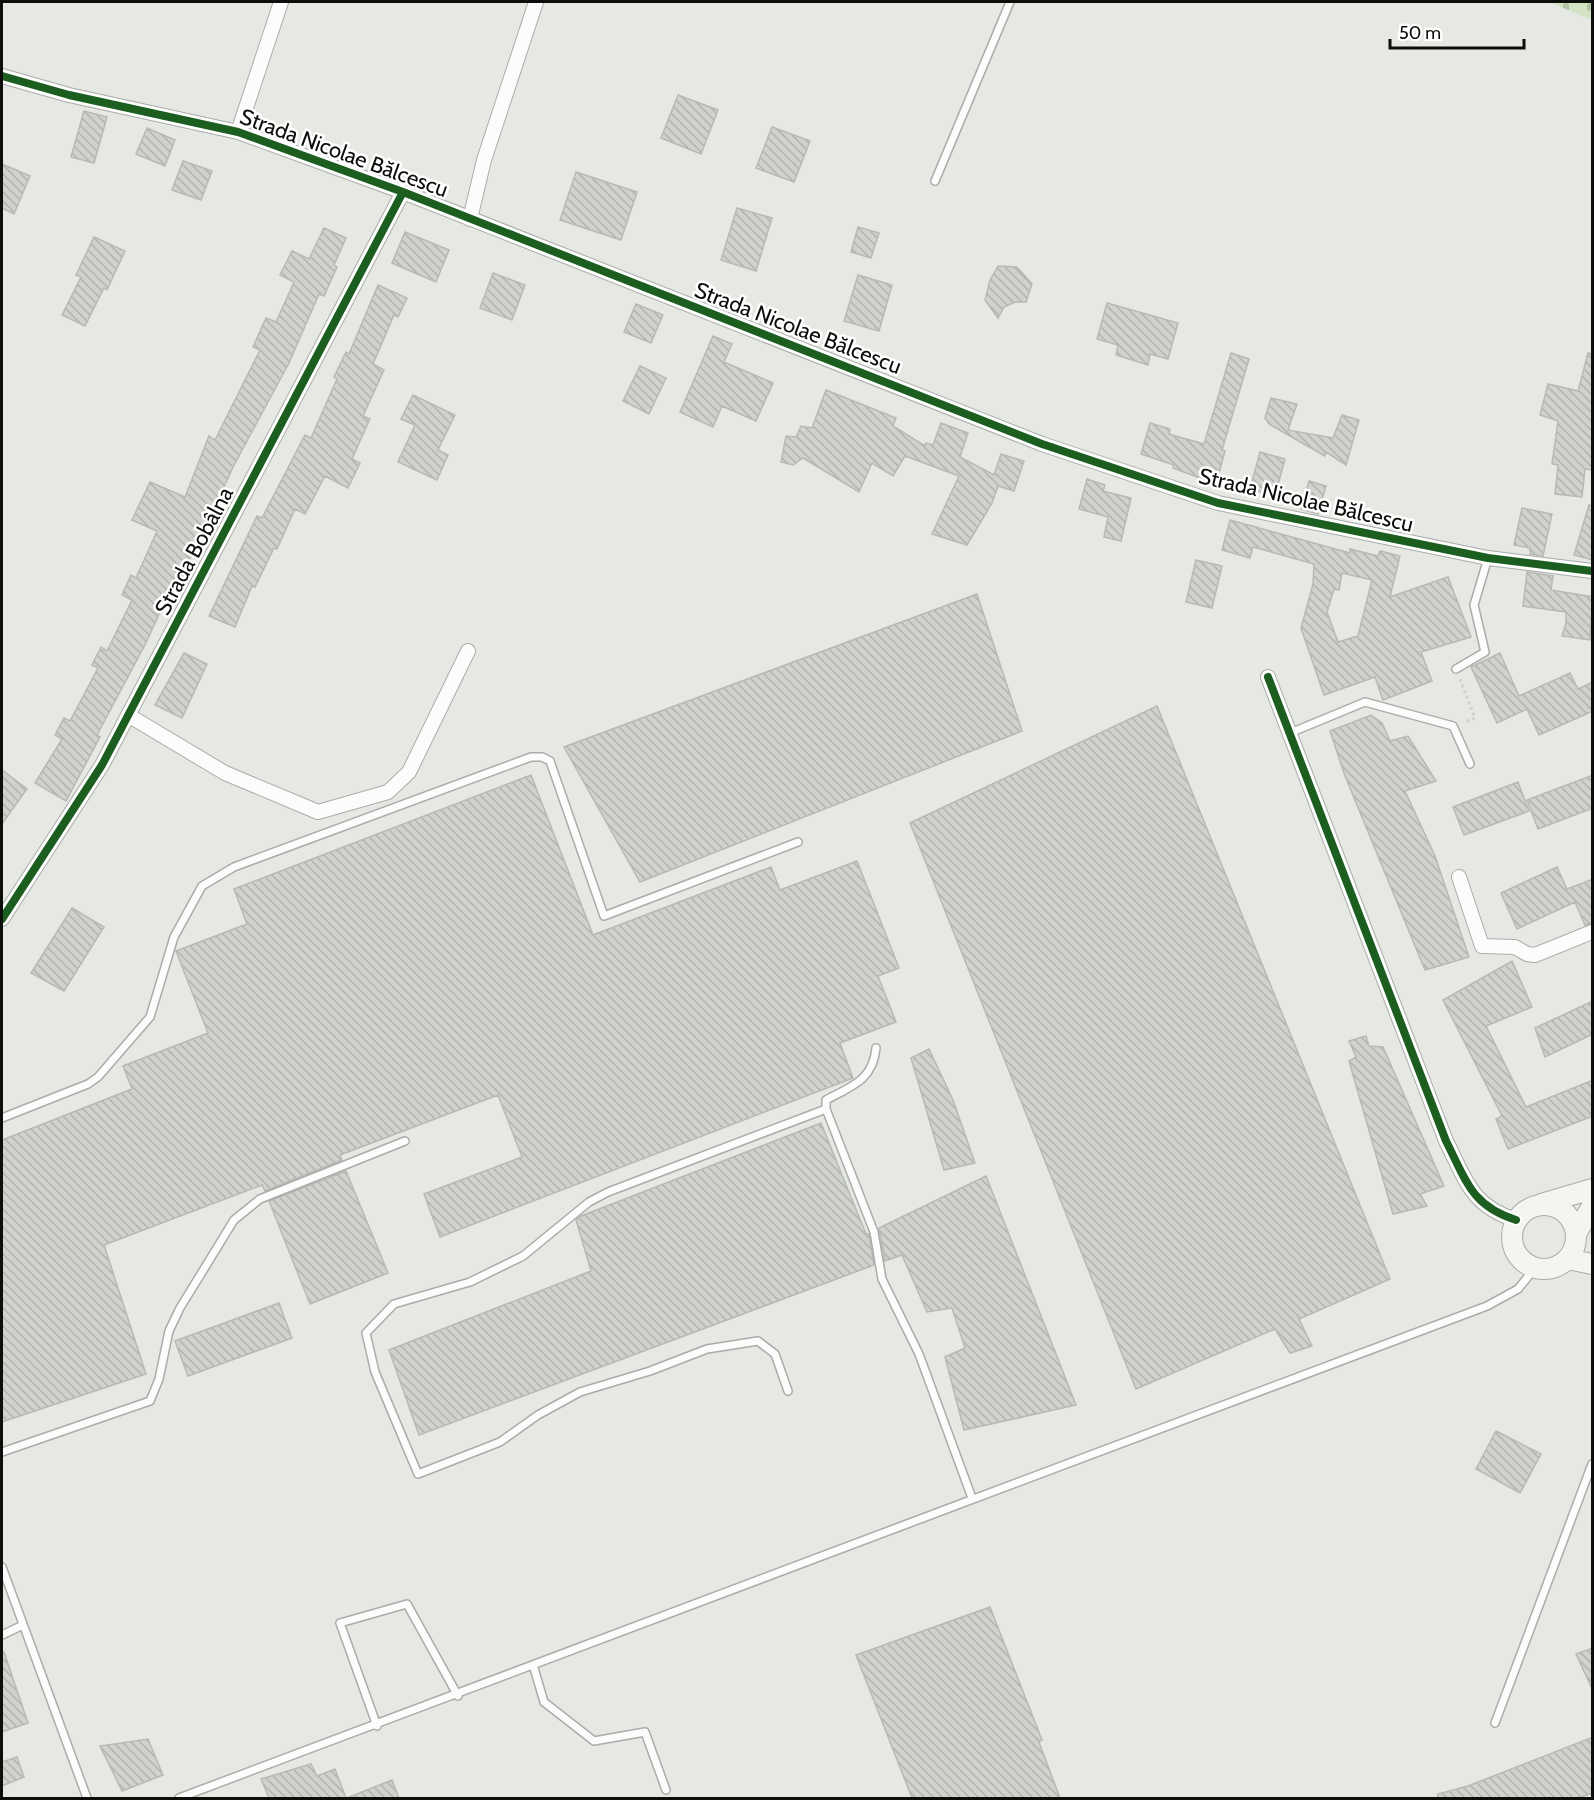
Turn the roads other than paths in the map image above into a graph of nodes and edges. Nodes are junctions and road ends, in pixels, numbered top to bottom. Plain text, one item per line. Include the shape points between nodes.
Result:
1 (281, 2) edge
2 (536, 2) edge
3 (1010, 2) edge
4 (2, 76) edge
5 (238, 132) junction
6 (935, 181) dead end
7 (403, 192) junction
8 (470, 219) junction
9 (1488, 558) junction
10 (1593, 571) edge
11 (468, 651) dead end
12 (1456, 669) road end
13 (1268, 677) dead end
14 (128, 715) junction
15 (1290, 733) junction
16 (1470, 764) dead end
17 (798, 842) dead end
18 (1460, 877) dead end
19 (2, 919) edge
20 (1593, 932) edge
21 (876, 1048) dead end
22 (826, 1109) junction
23 (2, 1118) edge
24 (405, 1141) dead end
25 (1593, 1189) edge
26 (1541, 1204) junction
27 (1593, 1206) edge
28 (1516, 1220) junction
29 (1582, 1239) edge
30 (1568, 1258) junction
31 (1593, 1264) edge
32 (1535, 1268) junction
33 (788, 1391) dead end
34 (2, 1452) edge
35 (1593, 1464) edge
36 (972, 1498) junction
37 (2, 1567) edge
38 (23, 1625) junction
39 (2, 1635) edge
40 (534, 1668) junction
41 (458, 1696) junction
42 (1495, 1723) dead end
43 (377, 1726) junction
44 (666, 1790) dead end
45 (87, 1798) edge
46 (179, 1798) edge

1 - 5 street
2 - 8 street via 484,160
3 - 6 lane
4 - 5 street, Strada Nicolae Bălcescu
5 - 7 street, Strada Nicolae Bălcescu
7 - 8 street, Strada Nicolae Bălcescu
7 - 14 street, Strada Bobâlna
8 - 9 street, Strada Nicolae Bălcescu via 1042,444 1196,496
9 - 10 street, Strada Nicolae Bălcescu
9 - 12 lane via 1474,605 1485,652
11 - 14 street via 410,772 388,792 318,812 225,773
13 - 15 street
14 - 19 street, Strada Bobâlna via 102,765
15 - 16 lane via 1365,702 1453,726
15 - 28 street via 1446,1140 1474,1195 1494,1213
17 - 23 lane via 604,916 550,761 531,757 213,878 202,886 174,937 150,1017 98,1077
18 - 20 street via 1482,946 1515,947 1535,955
21 - 22 lane via 874,1065 861,1081 826,1100
22 - 33 lane via 608,1192 589,1202 523,1256 470,1282 394,1304 366,1333 375,1372 418,1474 500,1442 579,1392 707,1349 758,1341 775,1354
22 - 36 lane via 874,1232 882,1279 919,1354
24 - 34 lane via 260,1199 234,1220 169,1331 158,1385 150,1401
25 - 26 main road
26 - 28 main road
26 - 29 main road via 1551,1205 1569,1216
27 - 29 main road
28 - 32 main road via 1514,1249 1526,1264
29 - 30 main road
30 - 31 main road
30 - 32 main road via 1553,1268
32 - 36 lane via 1518,1289 1487,1306
35 - 42 lane
36 - 40 lane
37 - 38 lane
38 - 39 lane
38 - 45 lane
40 - 41 lane
40 - 44 lane via 544,1702 594,1741 645,1732
41 - 43 lane
41 - 43 lane via 408,1604 340,1623
43 - 46 lane

